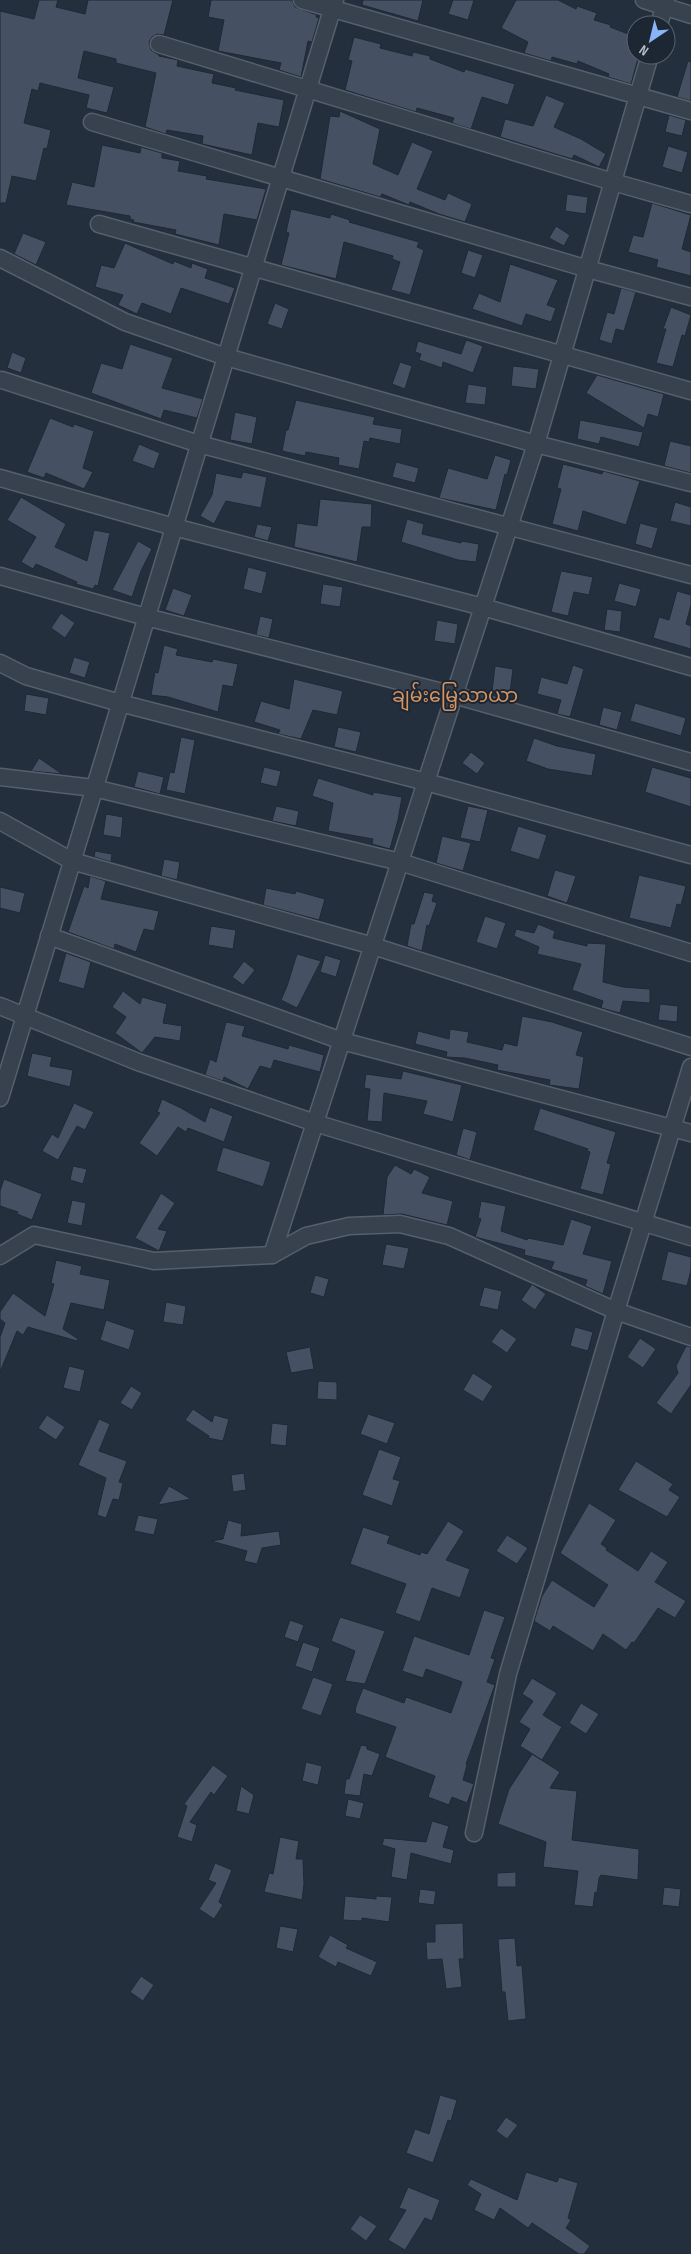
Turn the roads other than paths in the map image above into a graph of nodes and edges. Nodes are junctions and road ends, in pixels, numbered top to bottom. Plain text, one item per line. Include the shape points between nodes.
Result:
1 (302, 0) edge
2 (644, 0) edge
3 (333, 4) edge
4 (665, 4) edge
5 (691, 16) edge
6 (159, 44) dead end
7 (647, 65) edge
8 (307, 88) junction
9 (639, 96) junction
10 (691, 110) edge
11 (92, 122) dead end
12 (280, 177) junction
13 (613, 182) junction
14 (691, 204) edge
15 (100, 224) dead end
16 (0, 258) edge
17 (252, 268) junction
18 (588, 269) junction
19 (691, 297) edge
20 (562, 355) junction
21 (226, 357) junction
22 (2, 380) dead end
23 (691, 391) edge
24 (199, 444) junction
25 (536, 444) junction
26 (0, 478) edge
27 (691, 483) edge
28 (174, 527) junction
29 (509, 527) junction
30 (691, 575) edge
31 (0, 576) edge
32 (483, 608) junction
33 (146, 617) junction
34 (0, 663) edge
35 (691, 667) edge
36 (454, 695) junction
37 (120, 703) junction
38 (691, 762) edge
39 (0, 777) edge
40 (426, 782) junction
41 (94, 788) junction
42 (0, 821) edge
43 (691, 855) edge
44 (72, 861) junction
45 (400, 862) junction
46 (49, 936) junction
47 (373, 946) junction
48 (691, 953) edge
49 (0, 1006) edge
50 (24, 1016) junction
51 (342, 1041) junction
52 (691, 1047) edge
53 (691, 1067) edge
54 (0, 1098) edge
55 (315, 1122) junction
56 (673, 1127) junction
57 (691, 1133) edge
58 (644, 1221) junction
59 (691, 1237) edge
60 (272, 1255) junction
61 (0, 1256) edge
62 (616, 1311) junction
63 (691, 1336) edge
64 (474, 1833) dead end

1 - 3 street
2 - 4 street
3 - 8 street
3 - 9 street
4 - 5 street
6 - 8 street
7 - 9 street
8 - 12 street
8 - 13 street
9 - 10 street
9 - 13 street
11 - 12 street
12 - 17 street
12 - 18 street
13 - 14 street
13 - 18 street
15 - 17 street
16 - 21 street via 125,322
17 - 20 street
17 - 21 street
18 - 19 street
18 - 20 street
20 - 23 street
20 - 25 street
21 - 24 street
21 - 25 street
22 - 24 street
24 - 28 street
24 - 29 street
25 - 27 street
25 - 29 street
26 - 28 street
28 - 32 street
28 - 33 street
29 - 30 street
29 - 32 street
31 - 33 street
32 - 35 street
32 - 36 street
33 - 36 street
33 - 37 street
34 - 37 street via 26,676
36 - 38 street
36 - 40 street
37 - 40 street
37 - 41 street
39 - 41 street
40 - 43 street
40 - 45 street
41 - 44 street
41 - 45 street
42 - 44 street
44 - 46 street
44 - 47 street
45 - 47 street
45 - 48 street
46 - 50 street
46 - 51 street
47 - 51 street
47 - 52 street
49 - 50 street
50 - 54 street
50 - 55 street via 138,1062
51 - 55 street
51 - 56 street
53 - 56 street
55 - 58 street
55 - 60 street
56 - 57 street
56 - 58 street
58 - 59 street
58 - 62 street
60 - 61 street via 154,1262 34,1236
60 - 62 street via 314,1234 349,1226 400,1224 449,1236
62 - 63 street
62 - 64 street via 508,1674

